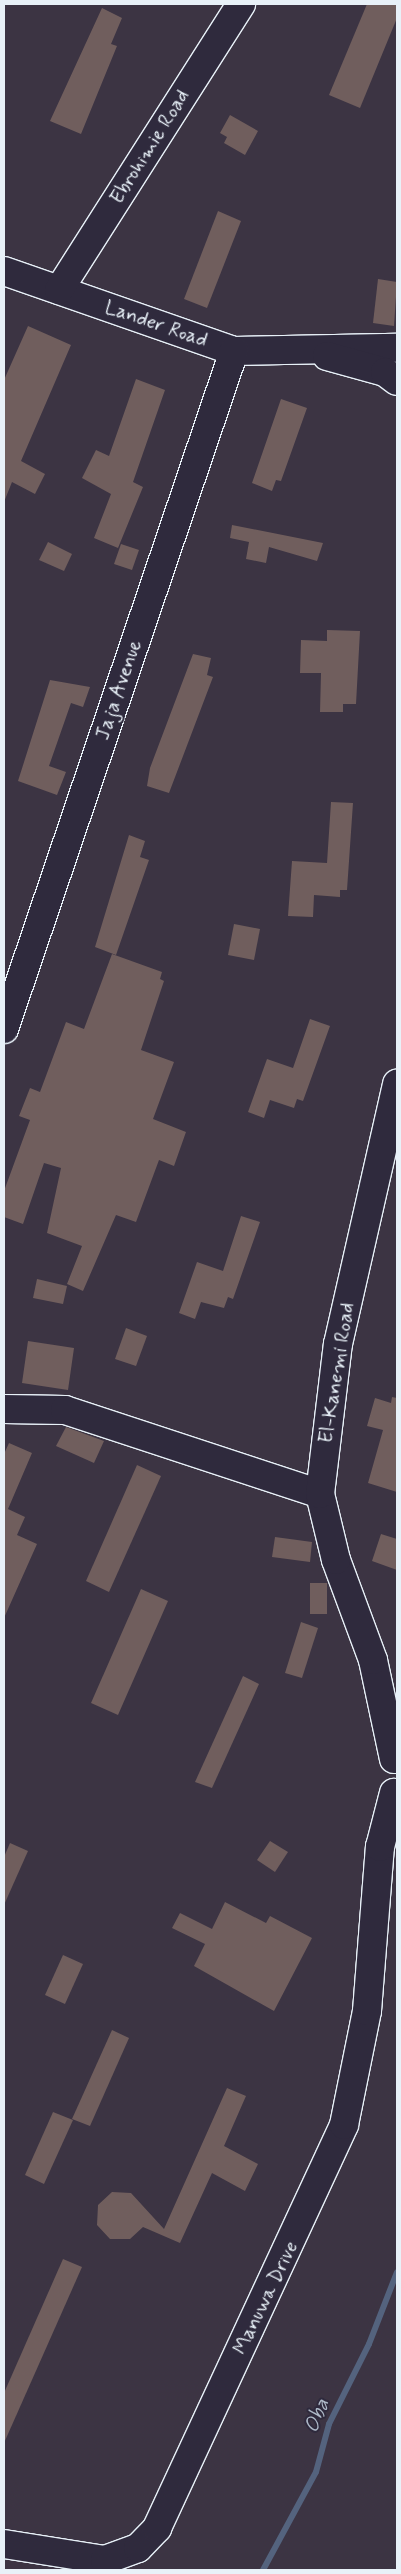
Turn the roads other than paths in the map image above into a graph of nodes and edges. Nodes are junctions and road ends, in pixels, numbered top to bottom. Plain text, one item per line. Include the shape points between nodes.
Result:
1 (241, 4) edge
2 (4, 271) edge
3 (59, 290) junction
4 (397, 348) edge
5 (234, 351) junction
6 (313, 353) junction
7 (397, 381) edge
8 (4, 1029) edge
9 (397, 1084) edge
10 (4, 1410) edge
11 (320, 1494) junction
12 (374, 1660) junction
13 (397, 1688) edge
14 (395, 1757) edge
15 (396, 1795) edge
16 (397, 1865) edge
17 (378, 1898) junction
18 (4, 2544) edge

1 - 3 street, Ebrohimie Road
2 - 3 street, Lander Road
3 - 5 street, Lander Road
4 - 6 street, Lander Road via 380,345
5 - 6 street, Lander Road
5 - 8 street, Jaja Avenue
6 - 7 street, Lander Road via 385,372
9 - 11 street, El-Kanemi Road via 338,1344
10 - 11 street via 64,1410
11 - 12 street, El-Kanemi Road via 336,1560
12 - 13 street, El-Kanemi Road
12 - 14 street, El-Kanemi Road
14 - 15 street, El-Kanemi Road via 390,1782
15 - 17 street, Manuwa Drive via 380,1847
16 - 17 street, Manuwa Drive
17 - 18 street, Manuwa Drive via 367,2011 344,2125 157,2528 138,2548 105,2560

